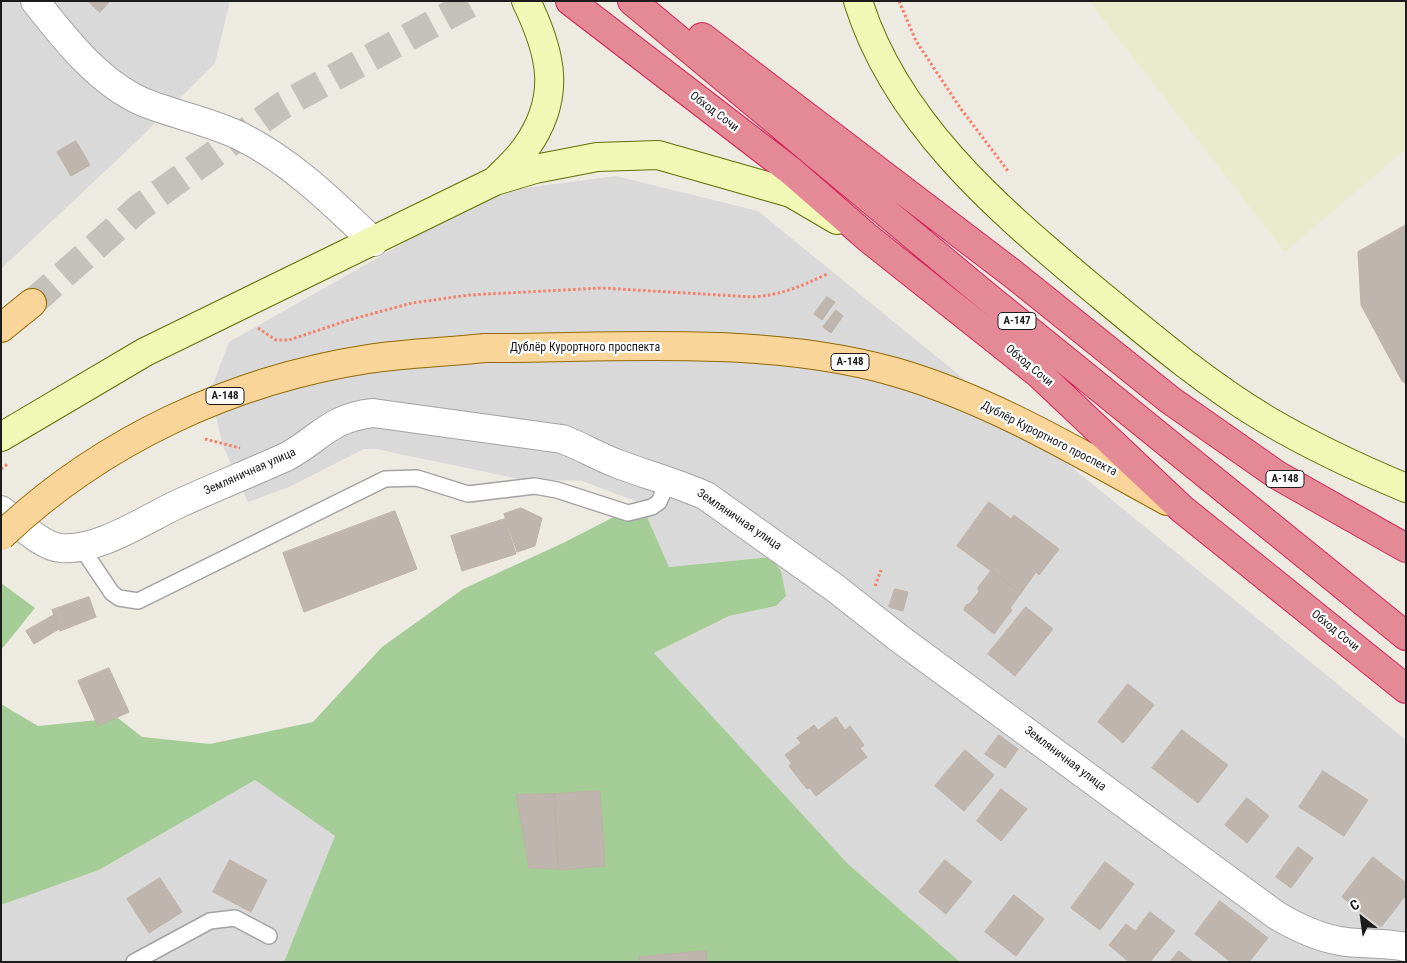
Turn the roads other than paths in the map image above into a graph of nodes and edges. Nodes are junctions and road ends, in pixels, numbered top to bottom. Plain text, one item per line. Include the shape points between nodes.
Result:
1 (35, 1) edge
2 (526, 1) edge
3 (570, 1) edge
4 (632, 1) edge
5 (653, 1) edge
6 (858, 1) edge
7 (495, 181) junction
8 (868, 238) junction
9 (374, 242) junction
10 (32, 303) tunnel mouth
11 (1, 328) edge
12 (1170, 400) joint
13 (1, 437) edge
14 (668, 482) junction
15 (1406, 488) edge
16 (1182, 509) junction
17 (1, 510) edge
18 (1, 536) edge
19 (81, 547) junction
20 (1406, 548) edge
21 (1406, 636) edge
22 (1406, 689) edge
23 (269, 936) dead end
24 (1406, 947) edge
25 (134, 962) edge

1 - 9 street via 89,63 114,84 141,101 240,136 269,153 315,187
2 - 7 main road via 540,31 549,62 548,97 539,126 524,150
3 - 8 highway, Обход Сочи / А-147 via 791,171
4 - 21 highway, А-147 via 985,295
5 - 12 highway, А-147 via 1013,274
6 - 15 main road via 876,48 920,119 946,152 1005,214 1155,340 1220,389 1320,450
7 - 8 main road, А-147 via 535,169 597,157 658,155 791,193
7 - 9 main road
8 - 16 highway, Обход Сочи / А-147 via 1040,374
9 - 13 main road via 145,352
10 - 11 main road
12 - 20 highway, А-148 via 1277,475
14 - 19 street, Земляничная улица via 616,464 562,439 366,414 336,422 286,457 103,541
14 - 19 lane via 659,502 628,513 535,486 468,494 417,478 385,479 138,601 119,598 112,593
14 - 24 street, Земляничная улица via 706,496 746,523 1276,915 1314,934 1340,941 1391,943
16 - 18 main road, Дублёр Курортного проспекта / А-148, bridge via 1000,411 894,372 777,350 715,347 486,348 368,359 293,374 220,398 137,436 89,464 34,504
16 - 22 highway, Обход Сочи / А-147
17 - 19 street, Земляничная улица via 46,544 60,548
23 - 25 lane via 236,918 210,921

